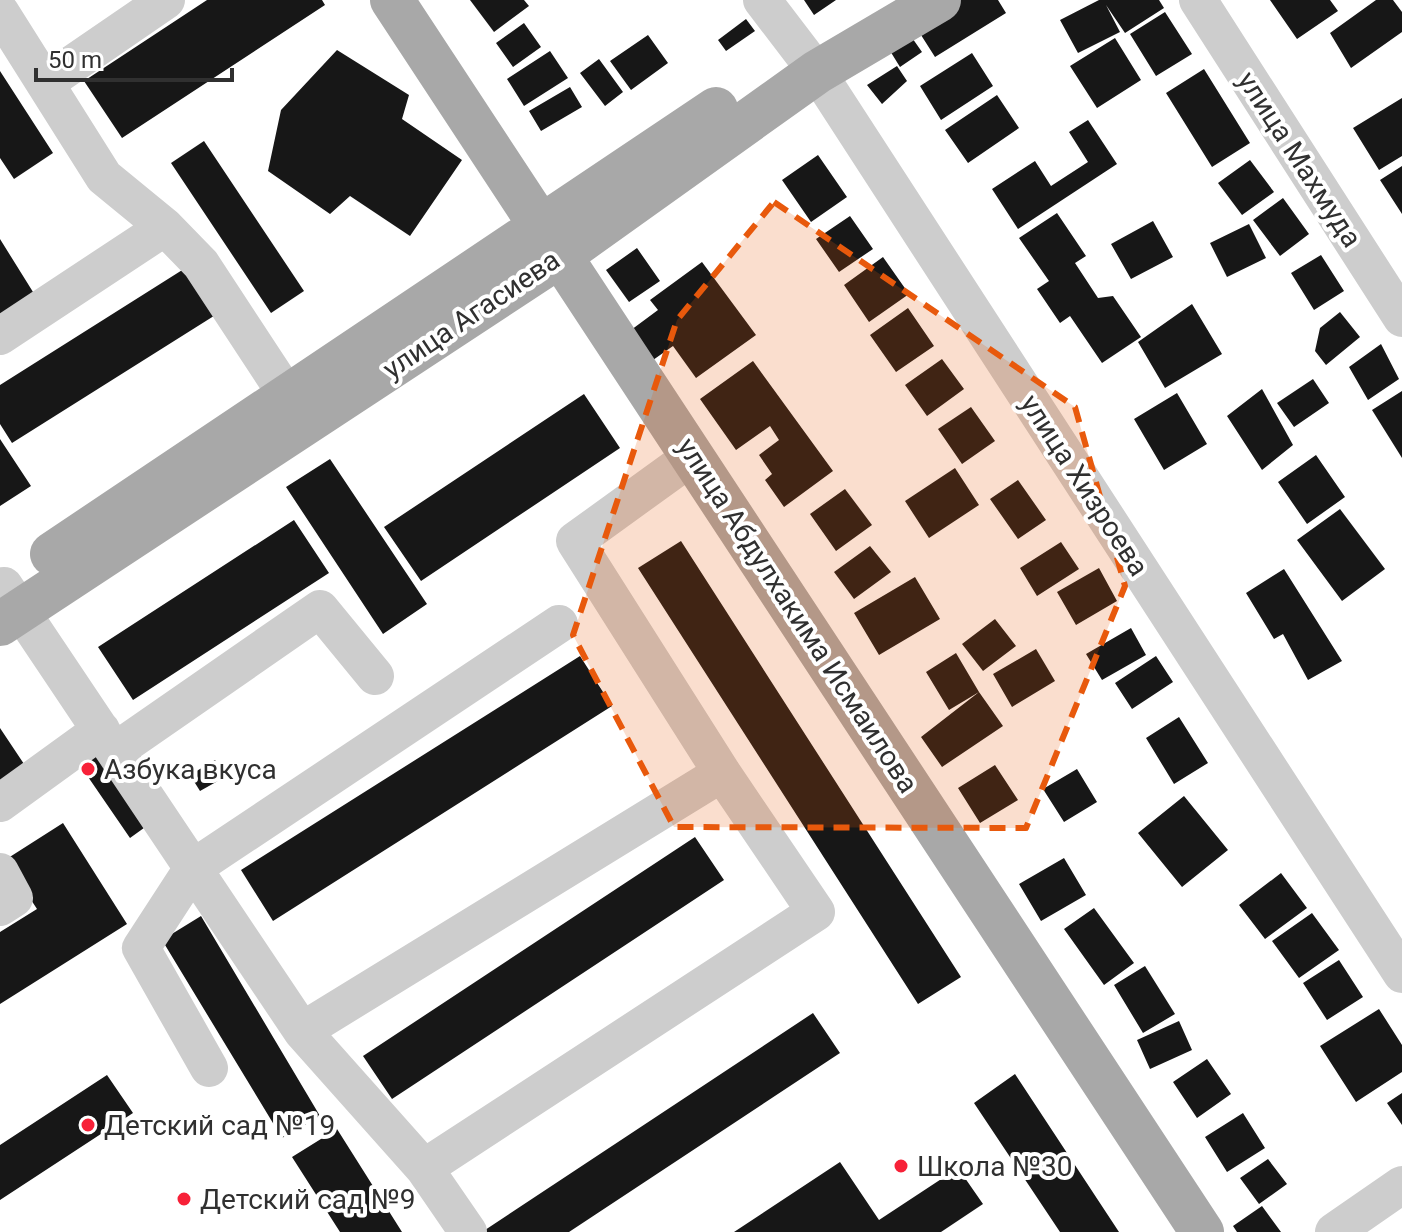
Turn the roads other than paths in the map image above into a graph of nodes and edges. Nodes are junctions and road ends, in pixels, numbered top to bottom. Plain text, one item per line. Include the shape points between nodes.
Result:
1 (166, 0) edge
2 (392, 0) edge
3 (762, 0) edge
4 (886, 0) edge
5 (939, 0) edge
6 (1198, 0) edge
7 (0, 12) edge
8 (810, 62) junction
9 (45, 83) junction
10 (165, 227) junction
11 (550, 240) junction
12 (1402, 318) edge
13 (0, 336) edge
14 (297, 410) junction
15 (694, 455) junction
16 (7, 602) edge
17 (559, 624) dead end
18 (375, 676) dead end
19 (108, 740) junction
20 (722, 773) junction
21 (0, 803) edge
22 (193, 868) junction
23 (0, 872) edge
24 (0, 907) edge
25 (1396, 952) edge
26 (302, 1031) junction
27 (209, 1068) dead end
28 (424, 1168) junction
29 (1402, 1185) edge
30 (468, 1232) edge
31 (1202, 1232) edge
32 (1334, 1232) edge

1 - 9 street
2 - 11 main road, улица Абдулхакима Исмаилова
3 - 8 street, улица Хизроева
4 - 8 main road, улица Агасиева
5 - 8 main road, улица Агасиева
6 - 12 street, улица Махмуда
7 - 9 street
8 - 11 main road, улица Агасиева
8 - 25 street, улица Хизроева
9 - 10 street via 104,177
10 - 13 street
10 - 14 street via 201,264
11 - 14 main road, улица Агасиева
11 - 15 main road, улица Абдулхакима Исмаилова
14 - 16 main road, улица Агасиева
15 - 20 street via 575,541
15 - 31 main road, улица Абдулхакима Исмаилова
16 - 19 street
17 - 22 street
18 - 19 street via 320,609
19 - 21 street
19 - 22 street
20 - 26 street
20 - 28 street via 816,912
22 - 26 street
22 - 27 street via 141,948
23 - 24 street via 14,898
26 - 28 street
28 - 30 street
29 - 32 street

